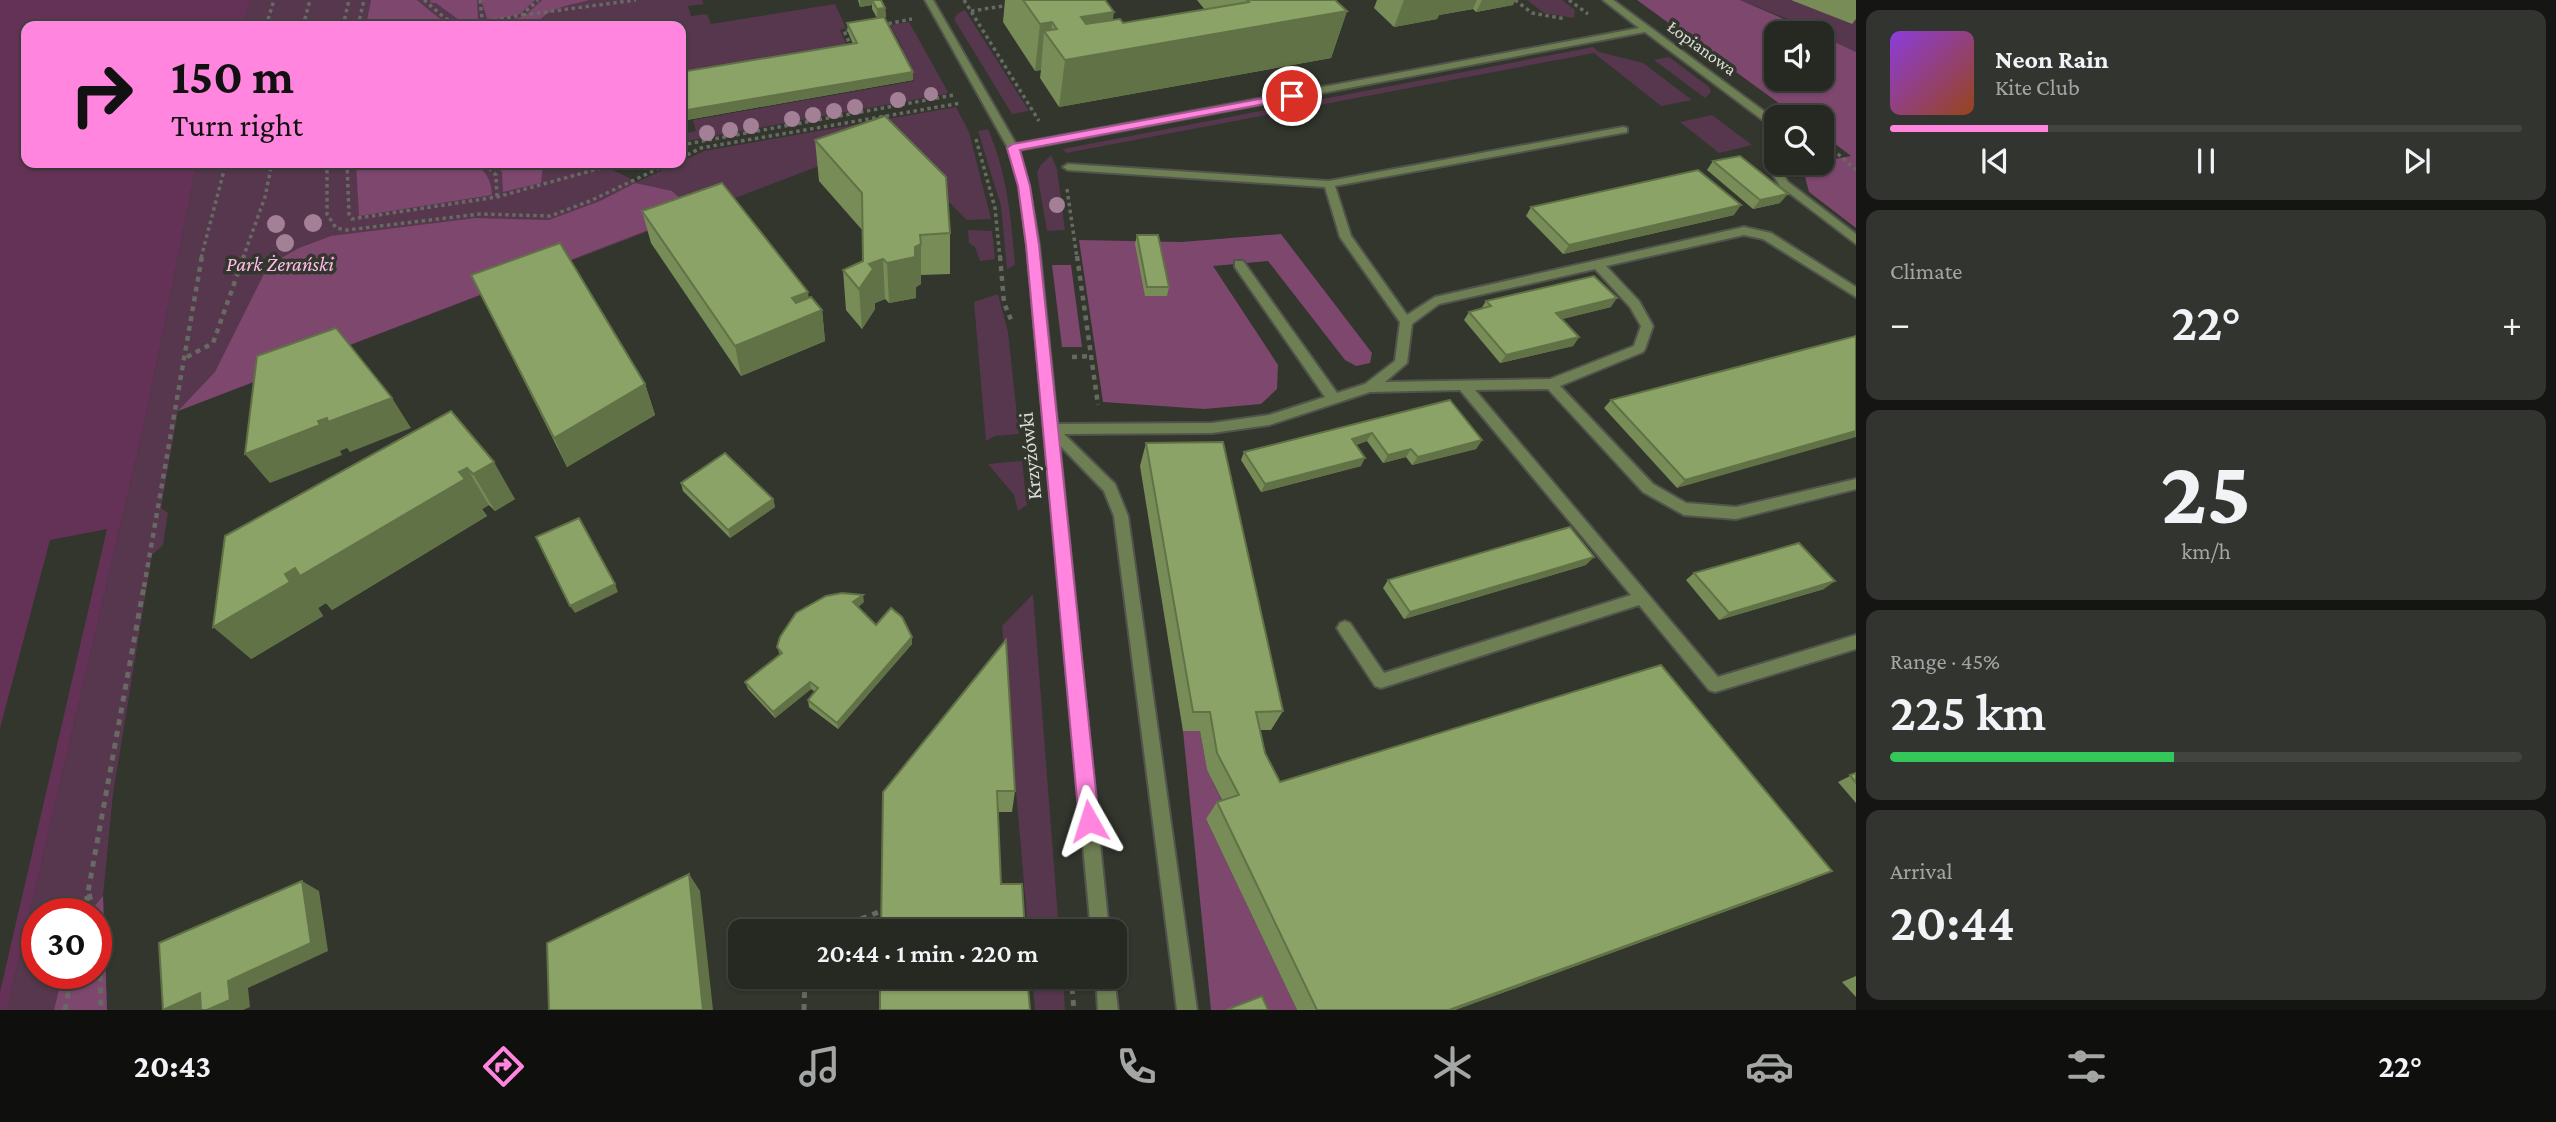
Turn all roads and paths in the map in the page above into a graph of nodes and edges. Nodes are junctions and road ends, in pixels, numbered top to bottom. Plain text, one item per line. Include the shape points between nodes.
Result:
1 (274, 0) edge
2 (310, 0) edge
3 (349, 0) edge
4 (364, 0) edge
5 (424, 0) edge
6 (480, 0) edge
7 (538, 0) edge
8 (636, 0) edge
9 (929, 0) edge
10 (964, 0) edge
11 (1515, 0) edge
12 (1607, 0) edge
13 (1018, 4) dead end
14 (906, 10) dead end
15 (971, 11) junction
16 (522, 15) junction
17 (1571, 20) dead end
18 (268, 21) edge
19 (304, 21) edge
20 (344, 21) edge
21 (359, 21) edge
22 (455, 21) edge
23 (483, 21) edge
24 (496, 21) edge
25 (886, 24) junction
26 (875, 26) edge
27 (854, 29) edge
28 (1647, 29) junction
29 (892, 35) edge
30 (853, 50) edge
31 (948, 85) dead end
32 (954, 95) junction
33 (986, 99) junction
34 (958, 104) junction
35 (1764, 116) edge
36 (971, 128) dead end
37 (1623, 130) dead end
38 (1052, 141) junction
39 (686, 144) edge
40 (1013, 148) junction
41 (1834, 151) edge
42 (686, 156) edge
43 (1068, 167) dead end
44 (225, 168) edge
45 (271, 168) edge
46 (327, 168) edge
47 (347, 168) edge
48 (489, 168) edge
49 (601, 168) edge
50 (659, 168) edge
51 (1856, 170) edge
52 (1778, 175) edge
53 (1329, 184) junction
54 (497, 197) junction
55 (995, 208) dead end
56 (1856, 240) edge
57 (1239, 264) dead end
58 (1597, 264) junction
59 (1856, 293) edge
60 (1406, 322) junction
61 (187, 357) junction
62 (1551, 384) junction
63 (1370, 387) junction
64 (1465, 387) junction
65 (1334, 399) junction
66 (1051, 429) junction
67 (1102, 429) junction
68 (1856, 484) edge
69 (1642, 598) junction
70 (1345, 628) dead end
71 (1856, 642) edge
72 (88, 892) junction
73 (87, 898) edge
74 (90, 898) edge
75 (884, 909) edge
76 (860, 919) edge
77 (1099, 919) edge
78 (69, 989) edge
79 (101, 989) edge
80 (805, 989) edge
81 (1072, 989) edge
82 (1106, 989) edge
83 (65, 1010) edge
84 (102, 1010) edge
85 (804, 1010) edge
86 (1074, 1010) edge
87 (1108, 1010) edge
88 (1188, 1010) edge

1 - 18 path
2 - 19 path
3 - 20 path
4 - 21 path
5 - 22 path
6 - 23 path
7 - 16 path
8 - 16 path
9 - 33 street, Krzyżówki
10 - 15 path
11 - 17 path via 1532,13
12 - 28 street, Łopianowa
13 - 15 path
14 - 25 path via 912,19
15 - 38 path via 1040,122 1050,124 1046,132
16 - 24 path
25 - 26 path
25 - 29 path
27 - 30 path via 844,31
28 - 35 street, Łopianowa
28 - 38 street
31 - 32 path
32 - 34 path
32 - 39 path
33 - 34 path
33 - 40 street, Krzyżówki
34 - 42 path via 701,148
36 - 55 path
37 - 53 street
38 - 40 street
38 - 67 path via 1063,164
40 - 66 street, Krzyżówki via 1033,245
41 - 51 path
43 - 53 street
44 - 61 path via 202,253
45 - 61 path via 214,343
46 - 50 path via 327,214 336,228 346,230 469,215 550,216
47 - 54 path via 352,219
48 - 54 path via 496,175
49 - 54 path
52 - 56 street
53 - 60 street via 1346,237
57 - 65 street
58 - 59 street via 1744,231 1767,236
58 - 60 street via 1435,301
58 - 62 street via 1635,304 1647,326 1639,349
60 - 63 street via 1401,363
61 - 72 path
62 - 64 street
62 - 68 street via 1648,488 1684,509 1736,513
63 - 64 street
63 - 65 street
64 - 69 street
65 - 67 street via 1258,422 1212,428
66 - 67 street
66 - 77 street, Krzyżówki
66 - 88 street via 1110,488 1121,516
69 - 70 street via 1381,681
69 - 71 street via 1715,685
72 - 73 path
72 - 74 path
75 - 76 path
78 - 83 path
79 - 84 path
80 - 85 path
81 - 86 path
82 - 87 street

